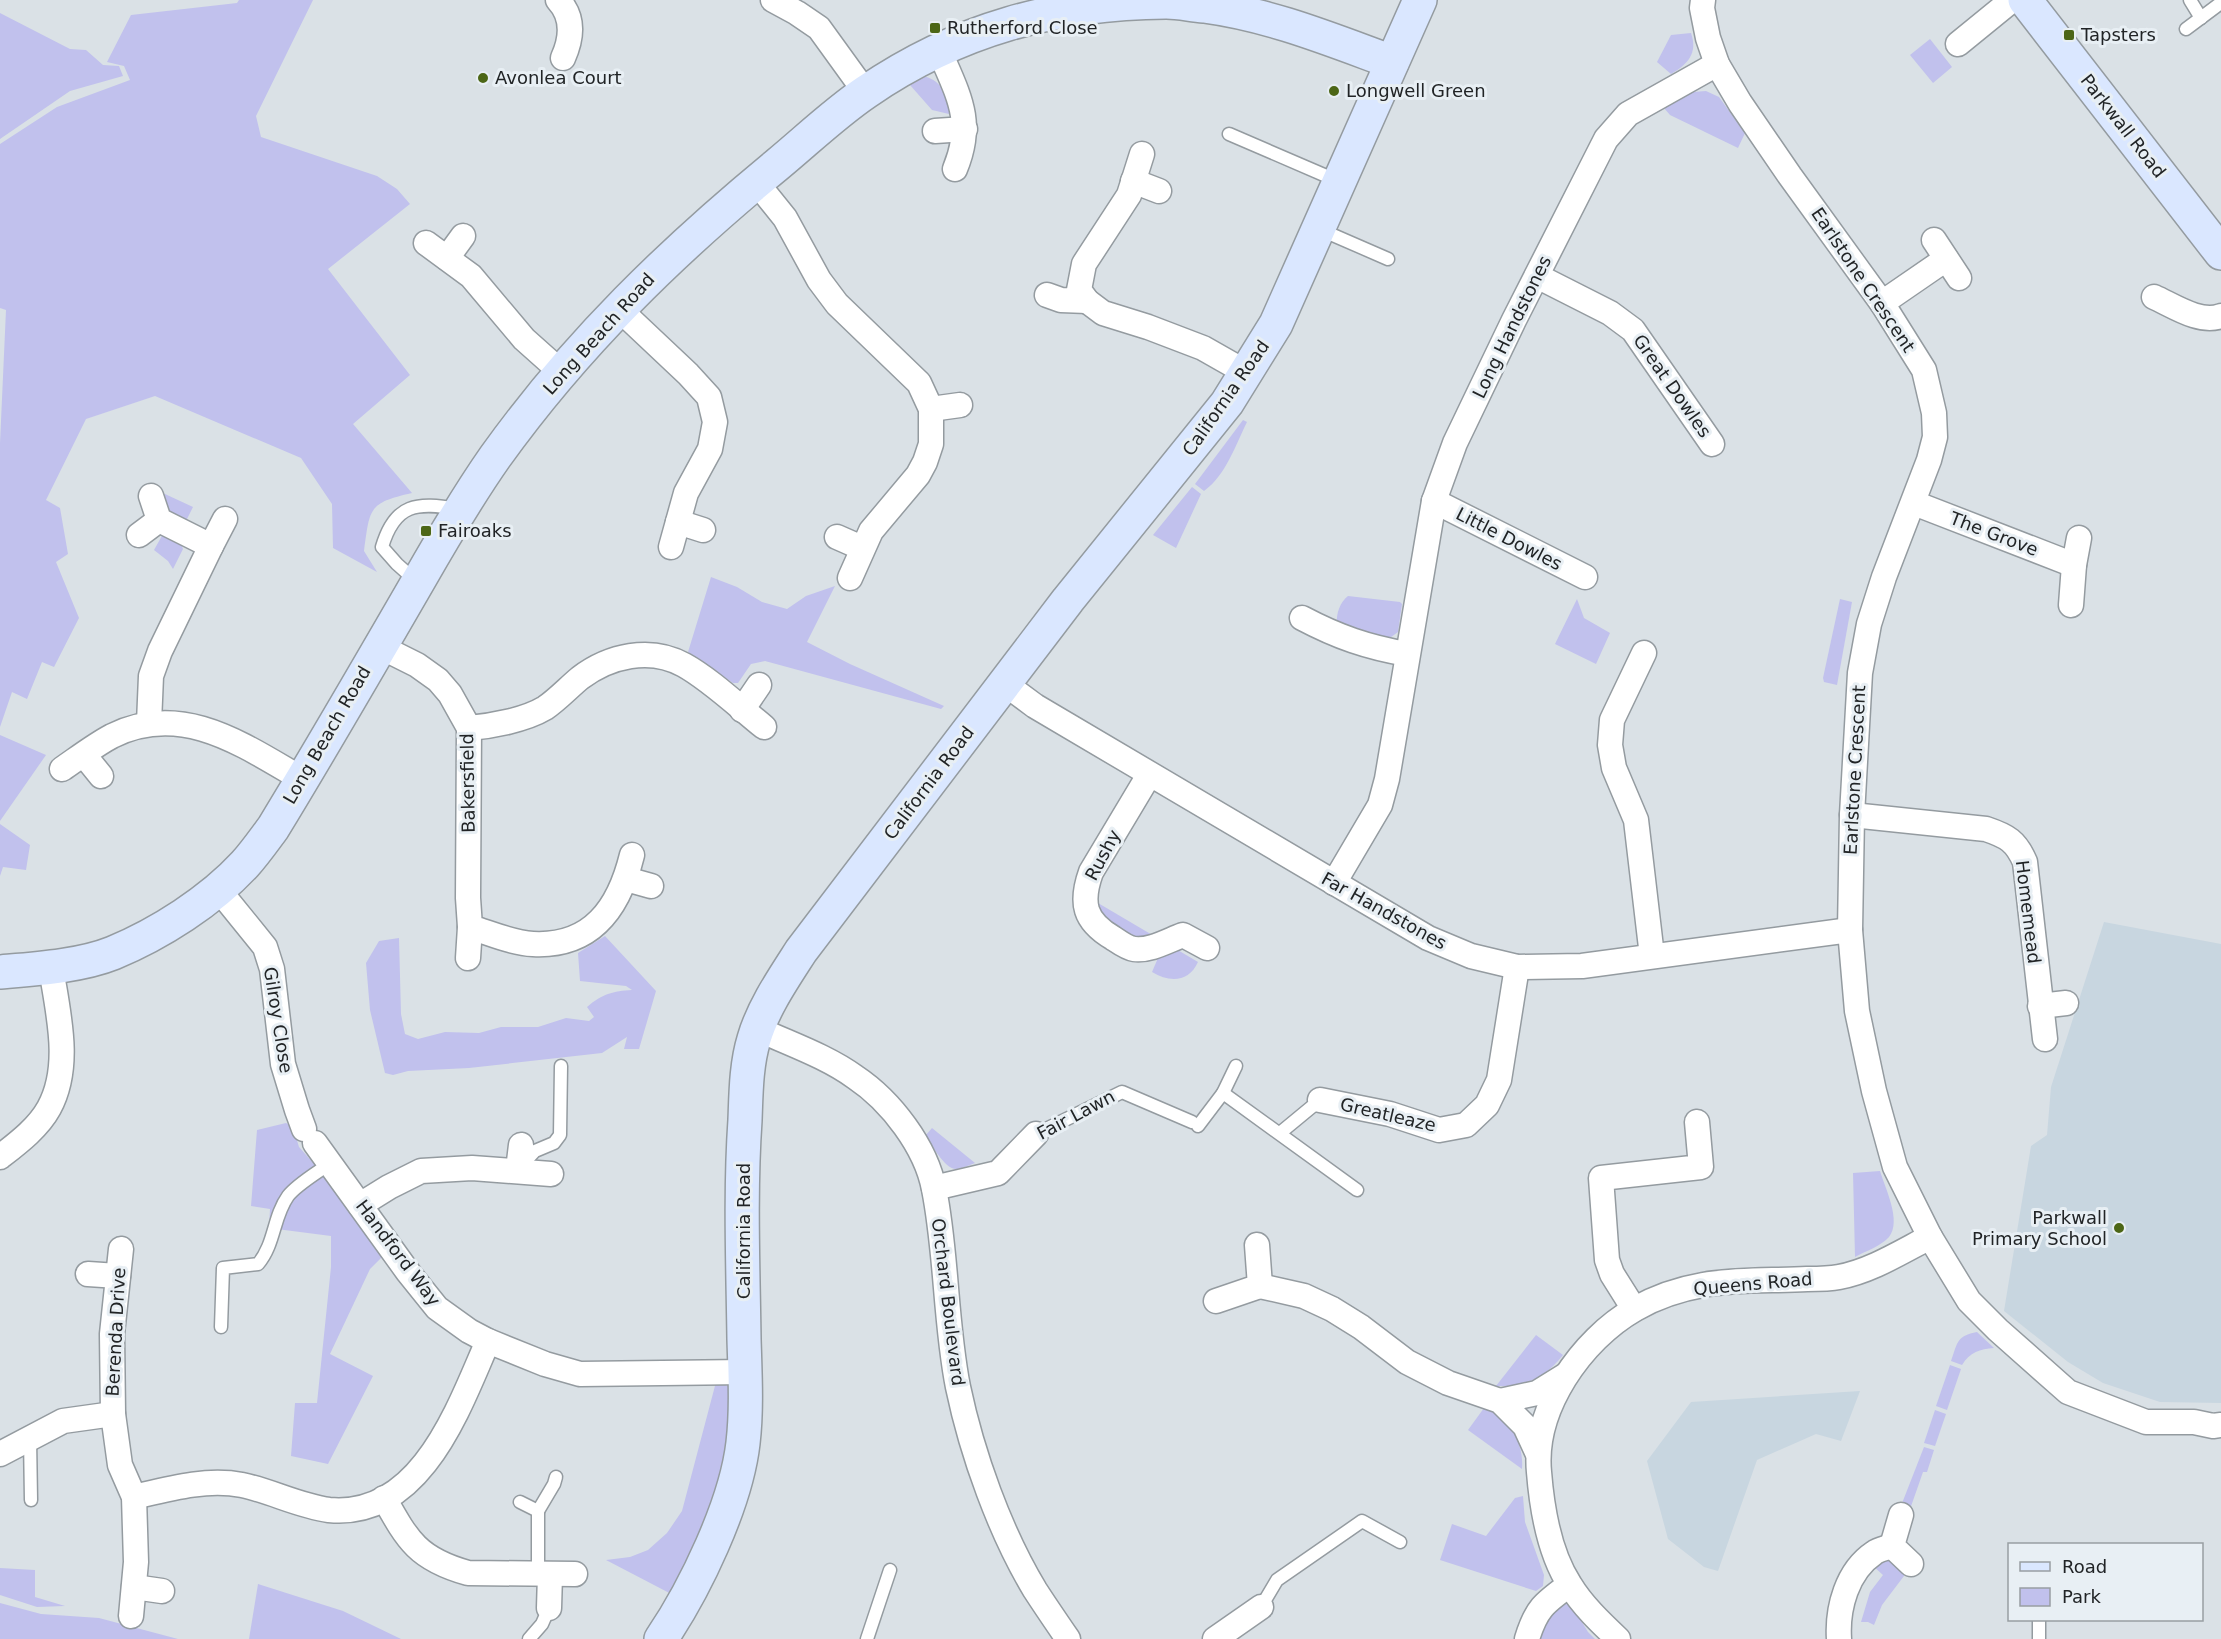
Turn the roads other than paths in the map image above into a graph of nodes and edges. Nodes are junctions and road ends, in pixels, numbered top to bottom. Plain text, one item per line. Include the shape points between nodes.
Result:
1 (558, 0) edge
2 (772, 0) edge
3 (1420, 0) edge
4 (1702, 0) edge
5 (2012, 0) edge
6 (2025, 0) edge
7 (2190, 0) edge
8 (1169, 1) edge
9 (2218, 5) dead end
10 (1030, 8) edge
11 (2201, 18) junction
12 (2186, 28) dead end
13 (1958, 44) dead end
14 (939, 50) junction
15 (563, 58) dead end
16 (1392, 62) junction
17 (1718, 64) junction
18 (866, 93) junction
19 (964, 129) junction
20 (935, 131) dead end
21 (1229, 134) dead end
22 (1142, 154) dead end
23 (955, 170) dead end
24 (1133, 181) junction
25 (756, 182) junction
26 (1339, 182) junction
27 (1159, 191) dead end
28 (1318, 229) junction
29 (463, 236) dead end
30 (426, 243) dead end
31 (2221, 253) edge
32 (447, 258) junction
33 (1388, 259) dead end
34 (1946, 259) dead end
35 (1537, 276) junction
36 (1047, 296) dead end
37 (2154, 297) dead end
38 (1087, 301) junction
39 (1882, 303) junction
40 (618, 308) junction
41 (2221, 316) edge
42 (561, 372) junction
43 (1247, 374) junction
44 (960, 405) dead end
45 (932, 409) junction
46 (1712, 444) dead end
47 (151, 496) dead end
48 (1434, 501) junction
49 (1914, 503) junction
50 (460, 509) junction
51 (225, 519) dead end
52 (159, 520) junction
53 (678, 522) junction
54 (704, 530) dead end
55 (139, 535) dead end
56 (837, 537) dead end
57 (2079, 538) dead end
58 (211, 546) junction
59 (671, 547) dead end
60 (862, 548) junction
61 (2074, 565) junction
62 (1585, 577) dead end
63 (850, 578) dead end
64 (418, 582) junction
65 (2071, 605) dead end
66 (1302, 618) dead end
67 (379, 646) junction
68 (1644, 653) dead end
69 (1407, 654) junction
70 (1004, 683) junction
71 (759, 685) dead end
72 (742, 710) junction
73 (149, 723) junction
74 (764, 727) dead end
75 (469, 728) junction
76 (84, 755) junction
77 (62, 769) dead end
78 (1149, 775) junction
79 (100, 776) dead end
80 (303, 779) junction
81 (1852, 815) junction
82 (632, 855) dead end
83 (626, 879) junction
84 (1334, 883) junction
85 (651, 886) dead end
86 (218, 889) junction
87 (470, 927) junction
88 (1850, 930) junction
89 (1207, 948) dead end
90 (1652, 956) junction
91 (468, 958) dead end
92 (1517, 967) junction
93 (51, 968) junction
94 (0, 972) edge
95 (2066, 1003) dead end
96 (2040, 1006) junction
97 (758, 1029) junction
98 (2045, 1039) dead end
99 (561, 1066) dead end
100 (1236, 1066) dead end
101 (1223, 1093) junction
102 (1320, 1100) joint
103 (1697, 1122) dead end
104 (1280, 1133) junction
105 (1036, 1134) joint
106 (310, 1136) joint
107 (521, 1145) dead end
108 (0, 1157) edge
109 (329, 1164) junction
110 (518, 1170) junction
111 (551, 1174) dead end
112 (934, 1188) junction
113 (1357, 1190) dead end
114 (360, 1205) junction
115 (1930, 1237) junction
116 (1257, 1245) dead end
117 (121, 1249) dead end
118 (88, 1274) dead end
119 (118, 1276) junction
120 (1260, 1286) junction
121 (1216, 1301) dead end
122 (1634, 1309) junction
123 (220, 1327) dead end
124 (488, 1341) junction
125 (745, 1372) junction
126 (1566, 1375) junction
127 (1500, 1401) junction
128 (113, 1414) junction
129 (2218, 1428) edge
130 (30, 1438) junction
131 (1537, 1452) junction
132 (0, 1454) edge
133 (556, 1477) dead end
134 (134, 1497) junction
135 (384, 1498) junction
136 (31, 1500) dead end
137 (520, 1502) dead end
138 (538, 1511) junction
139 (1901, 1515) dead end
140 (1400, 1542) dead end
141 (1892, 1546) junction
142 (1911, 1564) dead end
143 (890, 1570) dead end
144 (575, 1574) dead end
145 (544, 1575) junction
146 (1569, 1585) junction
147 (134, 1587) junction
148 (162, 1591) dead end
149 (1261, 1607) joint
150 (549, 1608) joint
151 (131, 1616) dead end
152 (2039, 1621) edge
153 (529, 1639) edge
154 (661, 1639) edge
155 (867, 1639) edge
156 (1068, 1639) edge
157 (1215, 1639) edge
158 (1527, 1639) edge
159 (1618, 1639) edge
160 (1839, 1639) edge
161 (2039, 1639) edge

1 - 15 street via 566,8 570,22 570,41
2 - 18 street via 819,28
3 - 16 street, California Road
4 - 17 street, Earlstone Crescent via 1708,38
5 - 13 street
6 - 31 street, Parkwall Road
7 - 11 lane
8 - 10 street, Long Beach Road
8 - 16 street, Long Beach Road via 1289,24
9 - 11 lane
10 - 14 street, Long Beach Road
11 - 12 lane
14 - 18 street, Long Beach Road
14 - 19 street via 959,98
16 - 26 street, California Road
17 - 35 street, Long Handstones via 1628,114 1606,139
17 - 39 street, Earlstone Crescent via 1790,176
18 - 25 street, Long Beach Road
19 - 20 street
19 - 23 street via 963,150
21 - 26 lane
22 - 24 street
24 - 27 street
24 - 38 street via 1129,195 1084,264 1080,290
25 - 40 street, Long Beach Road
25 - 45 street via 785,218 837,304 919,383
26 - 28 street, California Road
28 - 33 lane
28 - 43 street, California Road via 1276,324
29 - 32 street
30 - 32 street
32 - 42 street via 471,276 524,339
34 - 39 street
35 - 46 street, Great Dowles via 1610,313 1633,330
35 - 48 street, Long Handstones via 1455,443
36 - 38 street
37 - 41 street via 2199,317 2210,320
38 - 43 street via 1103,313 1203,348
39 - 49 street, Earlstone Crescent via 1924,370 1934,413 1935,437
40 - 42 street, Long Beach Road
40 - 53 street via 709,397 715,422 710,448 686,493
42 - 50 street, Long Beach Road
43 - 70 street, California Road
44 - 45 street
45 - 60 street via 931,444 925,462
47 - 52 street
48 - 62 street, Little Dowles
48 - 69 street, Long Handstones
49 - 61 street, The Grove
49 - 81 street, Earlstone Crescent via 1869,624 1860,673
50 - 64 street, Long Beach Road
50 - 64 lane via 424,506 400,512 388,528 382,547
51 - 58 street
52 - 55 street
52 - 58 street
53 - 54 street
53 - 59 street
56 - 60 street
57 - 61 street
58 - 73 street via 151,676
60 - 63 street
61 - 65 street
64 - 67 street, Long Beach Road
66 - 69 street via 1336,636
67 - 75 street, Bakersfield via 438,680
67 - 80 street, Long Beach Road
68 - 90 street via 1612,720 1610,746 1614,768 1636,820
69 - 84 street, Long Handstones via 1380,805
70 - 78 street, Far Handstones
70 - 97 street, California Road via 801,951 776,990
71 - 72 street
72 - 74 street
72 - 75 street via 683,664 640,654 616,658 582,676 544,708 495,726
73 - 76 street via 111,736
73 - 80 street via 192,725 217,732
75 - 87 street, Bakersfield
76 - 77 street
76 - 79 street
78 - 84 street, Far Handstones
78 - 89 street, Rushy via 1091,872 1085,902 1090,918 1100,930 1132,949 1147,948 1182,935
80 - 86 street, Long Beach Road via 273,828 245,864
81 - 88 street, Earlstone Crescent
81 - 96 street, Homemead via 1986,829 2004,835 2019,848 2025,862
82 - 83 street
83 - 85 street
83 - 87 street via 614,904 592,929 574,938 554,944 530,944
84 - 92 street, Far Handstones via 1449,947
86 - 93 street, Long Beach Road via 168,926 111,954
86 - 106 street, Gilroy Close via 266,947 283,1064 297,1110
87 - 91 street, Bakersfield
88 - 90 street, Far Handstones
88 - 115 street, Earlstone Crescent via 1857,1011 1874,1091 1895,1167
90 - 92 street, Far Handstones via 1582,966
92 - 102 street, Greatleaze via 1499,1080 1487,1105 1466,1125 1439,1130 1390,1114
93 - 94 street, Long Beach Road
93 - 108 street via 61,1031 56,1090 49,1108 33,1129
95 - 96 street
96 - 98 street, Homemead
97 - 112 street, Orchard Boulevard via 826,1060 876,1093 899,1117
97 - 125 street, California Road via 747,1076 743,1143
99 - 110 lane via 560,1135 554,1143 535,1151
100 - 101 lane
101 - 104 lane
101 - 105 lane, Fair Lawn via 1195,1124 1122,1092
102 - 104 lane
103 - 122 street via 1701,1167 1601,1178 1607,1260
104 - 113 lane
105 - 112 street, Fair Lawn via 998,1173
106 - 109 street, Handford Way
107 - 110 street
109 - 114 street, Handford Way
109 - 123 lane via 289,1194 275,1234 258,1264 223,1268
110 - 111 street
110 - 114 street via 421,1171
112 - 156 street, Orchard Boulevard via 958,1386 974,1448 999,1518 1034,1588
114 - 124 street, Handford Way via 437,1308
115 - 122 street, Queens Road via 1866,1269 1838,1278 1704,1285 1668,1293
115 - 129 street, Earlstone Crescent via 1969,1300 2068,1392 2146,1422 2194,1422
116 - 120 street
117 - 119 street, Berenda Drive
118 - 119 street
119 - 128 street, Berenda Drive via 112,1334
120 - 121 street
120 - 127 street via 1304,1296 1332,1309 1407,1362 1448,1383
122 - 126 street, Queens Road via 1595,1339
124 - 125 street, Handford Way via 580,1374
124 - 135 street via 440,1445 418,1474
125 - 154 street, California Road via 743,1443 725,1510 691,1590
126 - 127 street via 1537,1393
126 - 131 street, Queens Road via 1548,1411
127 - 131 street via 1525,1426
128 - 130 street, Berenda Drive via 63,1422
128 - 134 street, Berenda Drive via 120,1465
130 - 132 street, Berenda Drive
130 - 136 lane
131 - 146 street, Queens Road via 1552,1548
133 - 138 lane
134 - 135 street via 213,1483 241,1485 330,1510 361,1508
134 - 147 street, Berenda Drive
135 - 145 street via 406,1537 434,1561 468,1573
137 - 138 lane
138 - 145 lane
139 - 141 street
140 - 149 lane via 1362,1521 1277,1580
141 - 142 street
141 - 160 street via 1875,1552 1855,1571 1843,1597
143 - 155 lane
144 - 145 street
145 - 150 street
146 - 158 street via 1546,1601 1533,1619
146 - 159 street, Queens Road
147 - 148 street
147 - 151 street, Berenda Drive
149 - 157 street
150 - 153 lane
152 - 161 lane

